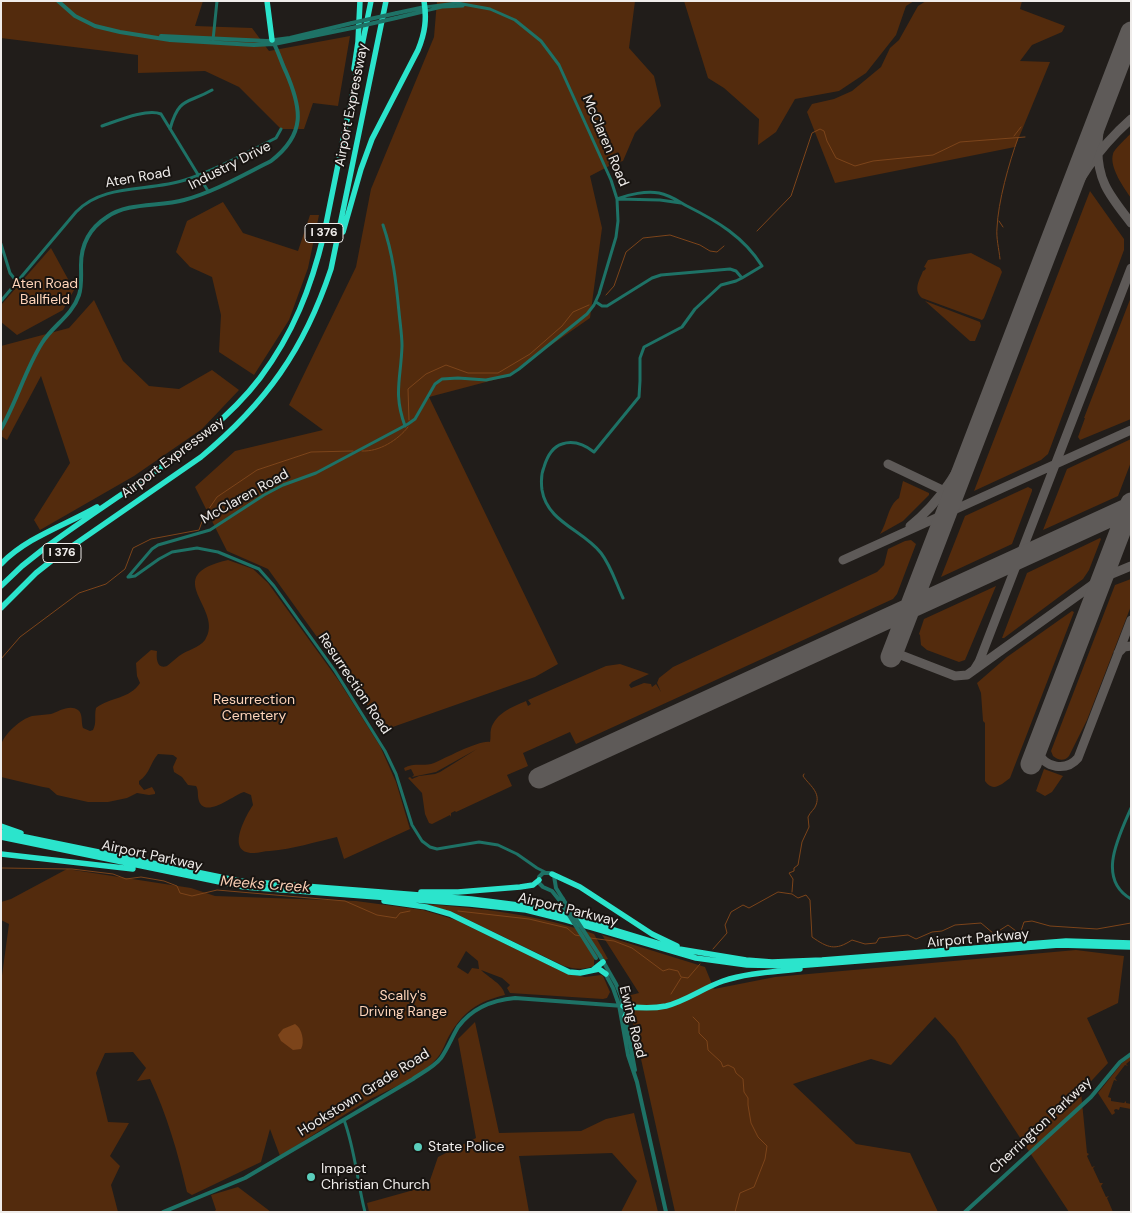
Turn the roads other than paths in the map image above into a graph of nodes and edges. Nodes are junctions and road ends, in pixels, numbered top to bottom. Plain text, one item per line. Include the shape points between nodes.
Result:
1 (58, 1) edge
2 (217, 1) edge
3 (268, 1) edge
4 (360, 1) edge
5 (371, 1) edge
6 (386, 1) edge
7 (425, 7) edge
8 (213, 41) junction
9 (274, 41) junction
10 (212, 90) dead end
11 (102, 126) dead end
12 (281, 129) dead end
13 (170, 130) junction
14 (198, 175) junction
15 (208, 191) junction
16 (617, 199) junction
17 (682, 203) junction
18 (382, 225) dead end
19 (324, 234) junction
20 (1, 244) edge
21 (742, 278) junction
22 (17, 282) junction
23 (1, 301) edge
24 (596, 302) junction
25 (306, 332) junction
26 (405, 426) junction
27 (1, 429) edge
28 (154, 472) junction
29 (1, 564) edge
30 (128, 577) joint
31 (1, 586) edge
32 (623, 598) dead end
33 (1, 609) edge
34 (1131, 808) edge
35 (1, 826) edge
36 (1, 832) edge
37 (1, 837) edge
38 (1, 854) edge
39 (108, 854) junction
40 (534, 866) junction
41 (545, 872) junction
42 (552, 874) junction
43 (539, 878) junction
44 (221, 883) junction
45 (286, 885) junction
46 (335, 894) junction
47 (561, 900) junction
48 (1131, 900) edge
49 (1131, 942) edge
50 (1131, 947) edge
51 (710, 955) junction
52 (600, 960) junction
53 (854, 962) junction
54 (593, 970) junction
55 (606, 974) junction
56 (621, 1006) junction
57 (632, 1007) junction
58 (625, 1016) junction
59 (1131, 1054) edge
60 (637, 1082) junction
61 (344, 1120) junction
62 (163, 1212) edge
63 (365, 1212) edge
64 (666, 1212) edge
65 (965, 1212) edge

1 - 8 street, McClaren Road via 75,16 95,26 170,40
2 - 8 street
3 - 9 highway
4 - 19 highway via 356,58
5 - 19 highway, Airport Expressway / I 376
6 - 25 highway, Airport Expressway / I 376 via 331,269
7 - 9 street, McClaren Road, bridge
7 - 16 street, McClaren Road via 473,5 516,20 532,32 547,47 560,69
7 - 25 highway via 423,36 418,50 372,139 353,192 330,280
8 - 9 street, McClaren Road
9 - 15 street, Industry Drive via 296,97 298,123 294,133 284,150 270,161
10 - 13 street via 182,104
11 - 13 street via 154,112 161,114
12 - 14 street, Aten Road via 276,138
13 - 14 street
14 - 15 street
14 - 22 street, Aten Road via 88,201
15 - 27 street, Industry Drive via 179,201 124,209 110,214 95,226 82,252 78,298 40,346
16 - 17 street
16 - 17 street via 655,193 671,196
16 - 24 street, McClaren Road via 617,232
17 - 21 street via 713,219 747,246 762,266
18 - 26 street via 394,261 402,345 397,392
19 - 28 highway, Airport Expressway / I 376 via 303,303 260,378 213,427
20 - 22 street via 10,273
21 - 24 street via 730,269 666,274 652,278 607,306
21 - 32 street via 721,285 695,309 682,327 644,348 640,358 638,397 594,452 578,443 564,443 552,451 544,467 542,487 546,503 557,517 601,553
22 - 23 street, Aten Road
24 - 26 street, McClaren Road via 584,317 513,374 486,380 442,379 415,419
25 - 33 highway, Airport Expressway / I 376 via 273,385 223,438 201,457 55,558
26 - 30 street, McClaren Road via 264,495 210,530 158,545
28 - 29 highway via 82,516 34,539
28 - 31 highway, Airport Expressway / I 376 via 46,547
30 - 40 street, Resurrection Road via 135,576 172,552 197,548 218,552 259,569 335,671 385,751 412,825 422,841 441,849 479,842 492,844 517,854
34 - 48 street via 1112,870 1116,886
35 - 39 highway
36 - 39 highway, Airport Parkway
37 - 44 highway, Airport Parkway
38 - 44 highway via 105,865
39 - 45 highway, Airport Parkway via 222,878
40 - 41 street, Resurrection Road
40 - 43 street
41 - 42 street
41 - 43 street
42 - 47 street, Ewing Road
42 - 51 highway via 587,892 652,934 677,946
43 - 45 highway via 530,886 447,892
43 - 47 street, Ewing Road via 540,885
44 - 46 highway, Airport Parkway via 267,890
45 - 51 highway, Airport Parkway via 521,905
46 - 53 highway, Airport Parkway via 526,910 672,952 724,962 779,966
46 - 54 highway via 440,910 565,970 580,973
47 - 52 street, Ewing Road, bridge
49 - 51 highway, Airport Parkway via 1035,943 781,962
50 - 53 highway, Airport Parkway via 1059,946
52 - 54 highway
52 - 55 street, Ewing Road
52 - 56 street, Ewing Road via 616,984
53 - 57 highway via 753,974 714,985 665,1006
54 - 55 highway
55 - 56 street, Ewing Road
56 - 57 highway
56 - 58 street, Ewing Road
56 - 60 street, Ewing Road via 628,1055
56 - 61 street, Hookstown Grade Road via 515,998 486,1004 462,1022 433,1065
57 - 58 highway
58 - 60 street, Ewing Road
59 - 65 street, Cherrington Parkway via 1120,1062 1091,1097
60 - 64 street, Ewing Road
61 - 62 street, Hookstown Grade Road via 245,1178
61 - 63 street via 354,1149

